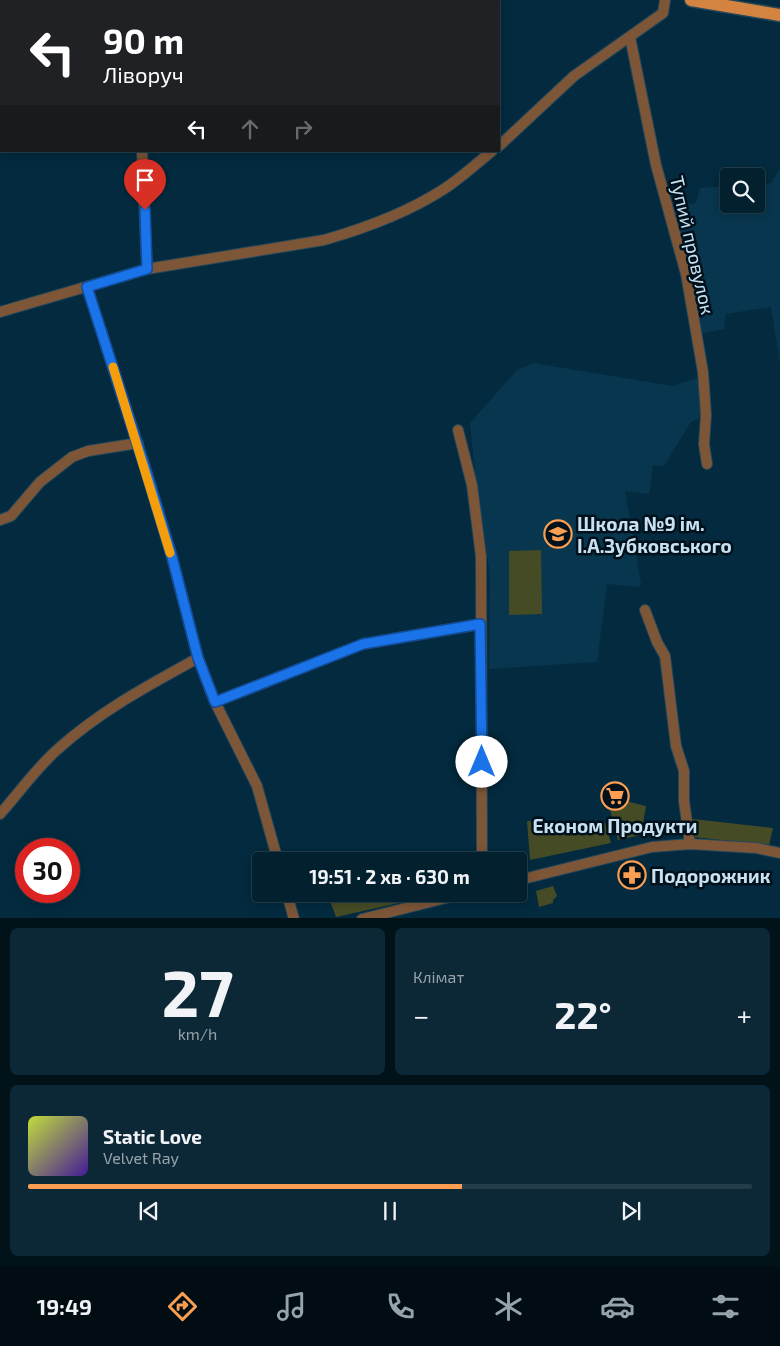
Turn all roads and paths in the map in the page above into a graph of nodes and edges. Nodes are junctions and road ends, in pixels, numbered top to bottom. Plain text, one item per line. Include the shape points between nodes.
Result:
1 (665, 0) edge
2 (691, 0) edge
3 (780, 15) edge
4 (630, 37) junction
5 (500, 145) edge
6 (142, 152) edge
7 (491, 152) edge
8 (147, 269) junction
9 (87, 287) junction
10 (0, 312) edge
11 (458, 430) dead end
12 (138, 443) junction
13 (708, 464) dead end
14 (0, 520) edge
15 (645, 610) dead end
16 (480, 624) junction
17 (198, 658) junction
18 (215, 702) junction
19 (0, 814) edge
20 (690, 844) junction
21 (275, 852) edge
22 (482, 852) edge
23 (780, 853) edge
24 (527, 878) edge
25 (289, 902) edge
26 (429, 902) edge
27 (294, 918) edge
28 (362, 918) edge

1 - 4 street via 662,13
2 - 3 main road
4 - 5 street via 574,76
4 - 13 street, Тупий провулок via 656,165 686,274 703,372 704,444
6 - 8 street
7 - 8 street via 443,190 390,218 342,235
8 - 9 street
9 - 10 street
9 - 12 street
11 - 16 street via 472,485 479,538
12 - 14 street via 88,451 72,457 40,482 11,516
12 - 17 street
15 - 20 street via 665,656 676,746 684,771 684,802
16 - 18 street via 363,644
16 - 22 street
17 - 18 street
17 - 19 street via 128,696 86,725 56,750
18 - 21 street via 257,786
20 - 23 street via 756,848
20 - 24 street via 652,847
25 - 27 street
26 - 28 street

